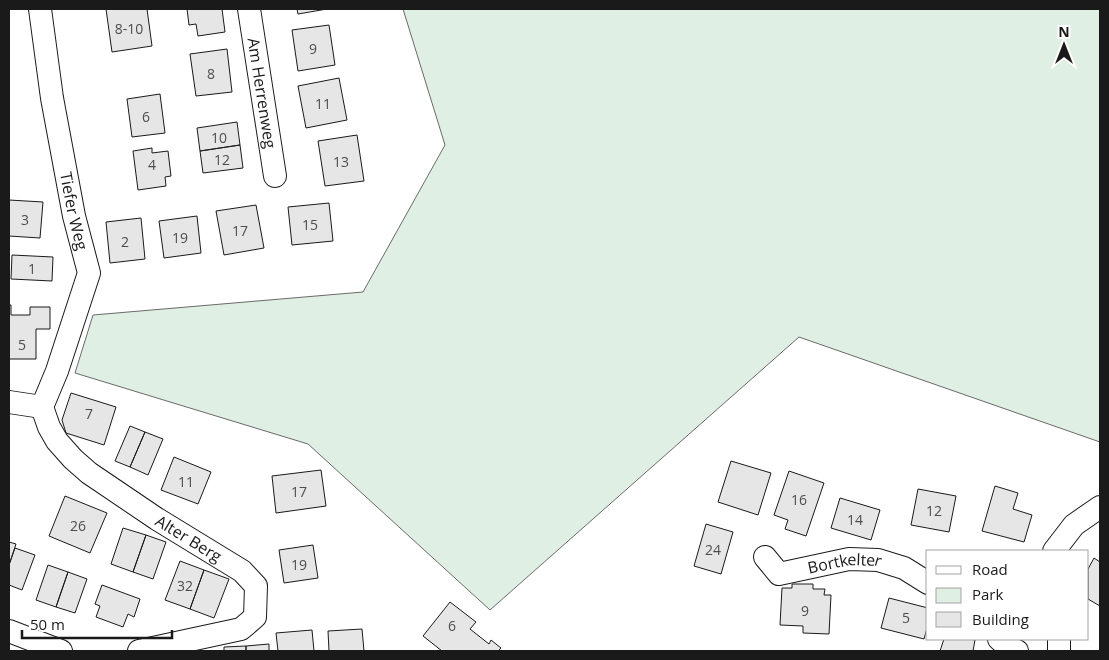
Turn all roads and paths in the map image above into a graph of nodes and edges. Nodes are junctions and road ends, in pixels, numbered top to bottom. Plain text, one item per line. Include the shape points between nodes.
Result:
1 (40, 9) edge
2 (249, 9) edge
3 (275, 176) dead end
4 (9, 402) edge
5 (42, 407) junction
6 (1100, 507) edge
7 (1055, 550) edge
8 (765, 557) dead end
9 (926, 582) edge
10 (9, 631) edge
11 (1000, 640) edge
12 (61, 651) edge
13 (138, 651) edge
14 (1017, 651) edge

1 - 5 street, Tiefer Weg via 52,98 74,216 89,273
2 - 3 street, Am Herrenweg
4 - 5 street
5 - 13 street, Alter Berg via 57,441 89,473 242,571 256,586 255,617 241,629
6 - 7 street via 1074,525
8 - 9 street, Bortkelter via 779,574 849,559 878,560 904,568
10 - 12 street
11 - 14 street

